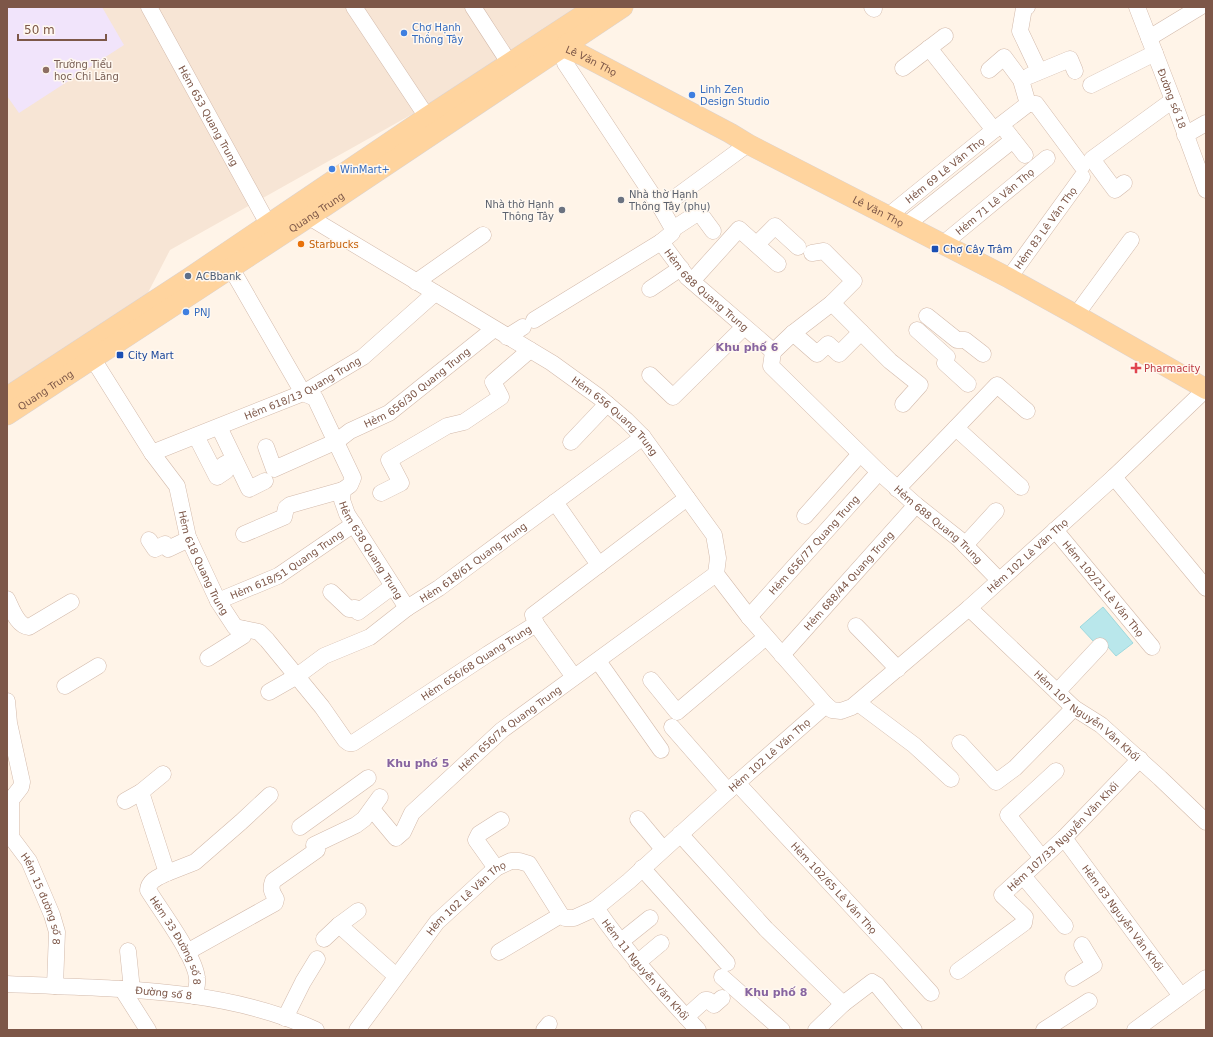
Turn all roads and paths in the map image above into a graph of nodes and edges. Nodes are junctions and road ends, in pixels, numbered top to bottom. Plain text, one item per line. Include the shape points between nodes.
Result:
1 (149, 7) edge
2 (354, 7) edge
3 (473, 7) edge
4 (595, 7) edge
5 (623, 7) edge
6 (1027, 7) edge
7 (1137, 7) edge
8 (1200, 7) edge
9 (945, 36) dead end
10 (1149, 38) junction
11 (555, 43) junction
12 (929, 48) junction
13 (1155, 53) junction
14 (510, 64) junction
15 (903, 68) dead end
16 (989, 70) dead end
17 (1075, 71) dead end
18 (1039, 72) junction
19 (1021, 80) junction
20 (1091, 86) dead end
21 (1174, 100) junction
22 (1028, 104) junction
23 (427, 117) junction
24 (1206, 123) edge
25 (998, 127) junction
26 (1185, 135) junction
27 (1014, 140) junction
28 (748, 144) junction
29 (1025, 155) dead end
30 (1047, 158) dead end
31 (1085, 167) junction
32 (1124, 183) dead end
33 (1206, 190) edge
34 (660, 208) junction
35 (888, 216) junction
36 (309, 217) junction
37 (268, 224) junction
38 (906, 225) junction
39 (673, 229) junction
40 (713, 231) dead end
41 (483, 235) dead end
42 (1131, 240) dead end
43 (661, 242) junction
44 (757, 244) junction
45 (943, 244) junction
46 (778, 264) dead end
47 (231, 268) junction
48 (681, 268) junction
49 (1009, 278) junction
50 (692, 281) junction
51 (416, 282) junction
52 (194, 284) junction
53 (650, 289) dead end
54 (435, 293) junction
55 (832, 303) junction
56 (1076, 315) junction
57 (927, 316) dead end
58 (744, 327) junction
59 (917, 330) dead end
60 (861, 332) junction
61 (501, 333) junction
62 (793, 333) junction
63 (530, 350) junction
64 (773, 352) junction
65 (983, 354) dead end
66 (93, 359) junction
67 (650, 375) dead end
68 (968, 384) dead end
69 (1206, 389) edge
70 (303, 393) junction
71 (7, 397) edge
72 (607, 404) junction
73 (903, 404) dead end
74 (1027, 411) dead end
75 (7, 415) edge
76 (219, 427) junction
77 (956, 428) junction
78 (196, 436) junction
79 (643, 438) junction
80 (336, 441) junction
81 (571, 442) dead end
82 (266, 447) dead end
83 (152, 453) junction
84 (860, 454) junction
85 (234, 459) junction
86 (879, 472) junction
87 (1114, 477) junction
88 (265, 482) dead end
89 (1021, 487) dead end
90 (897, 489) junction
91 (343, 490) junction
92 (381, 493) dead end
93 (687, 498) junction
94 (555, 502) junction
95 (916, 505) junction
96 (996, 511) dead end
97 (805, 516) dead end
98 (354, 524) junction
99 (1055, 530) junction
100 (244, 534) dead end
101 (189, 539) junction
102 (149, 540) dead end
103 (964, 545) junction
104 (599, 565) junction
105 (716, 574) junction
106 (999, 580) junction
107 (393, 586) junction
108 (1206, 588) edge
109 (331, 592) dead end
110 (7, 599) edge
111 (218, 601) junction
112 (71, 602) dead end
113 (407, 608) junction
114 (969, 608) junction
115 (749, 617) junction
116 (536, 624) junction
117 (856, 626) dead end
118 (243, 629) junction
119 (766, 637) junction
120 (1100, 646) dead end
121 (1152, 647) dead end
122 (782, 654) junction
123 (208, 658) dead end
124 (598, 661) junction
125 (98, 666) dead end
126 (898, 669) junction
127 (297, 676) junction
128 (574, 676) junction
129 (651, 680) dead end
130 (65, 686) dead end
131 (269, 692) dead end
132 (1057, 692) junction
133 (7, 702) edge
134 (858, 703) junction
135 (826, 705) junction
136 (1074, 708) junction
137 (672, 727) dead end
138 (345, 740) joint
139 (960, 742) dead end
140 (661, 750) dead end
141 (1140, 759) junction
142 (1056, 771) dead end
143 (163, 774) dead end
144 (368, 778) dead end
145 (951, 779) dead end
146 (732, 787) junction
147 (141, 792) junction
148 (270, 795) dead end
149 (380, 797) dead end
150 (125, 801) dead end
151 (376, 814) dead end
152 (638, 818) dead end
153 (501, 820) dead end
154 (1206, 822) edge
155 (300, 827) dead end
156 (9, 829) edge
157 (680, 834) junction
158 (1064, 838) junction
159 (663, 849) junction
160 (1042, 858) junction
161 (496, 868) junction
162 (642, 868) junction
163 (167, 873) junction
164 (1023, 876) junction
165 (596, 908) junction
166 (358, 912) dead end
167 (561, 916) junction
168 (650, 918) dead end
169 (339, 925) junction
170 (1065, 926) dead end
171 (324, 938) dead end
172 (620, 942) junction
173 (661, 943) dead end
174 (1082, 945) dead end
175 (128, 951) dead end
176 (187, 952) junction
177 (499, 952) dead end
178 (317, 959) dead end
179 (637, 963) junction
180 (958, 971) dead end
181 (396, 976) junction
182 (1073, 978) dead end
183 (1206, 978) edge
184 (7, 984) edge
185 (55, 986) junction
186 (127, 990) junction
187 (931, 993) dead end
188 (194, 996) junction
189 (1181, 996) junction
190 (722, 998) dead end
191 (1089, 1001) dead end
192 (843, 1004) junction
193 (686, 1017) junction
194 (285, 1018) junction
195 (148, 1030) edge
196 (316, 1030) edge
197 (357, 1030) edge
198 (698, 1030) edge
199 (782, 1030) edge
200 (816, 1030) edge
201 (914, 1030) edge
202 (1044, 1030) edge
203 (1135, 1030) edge

1 - 37 street, Hẻm 653 Quang Trung
2 - 23 street
3 - 14 street
4 - 11 main road, Quang Trung
5 - 11 main road, Quang Trung
6 - 18 street via 1024,8 1020,31
7 - 10 street, Đường số 18
8 - 10 street
9 - 12 street
10 - 13 street, Đường số 18
11 - 14 main road, Quang Trung
11 - 28 main road, Lê Văn Thọ
11 - 34 street via 565,63
11 - 36 main road, Quang Trung
12 - 15 street
12 - 25 street
13 - 20 street
13 - 21 street, Đường số 18
14 - 23 main road, Quang Trung
16 - 19 street via 1004,57
17 - 18 street via 1070,59
18 - 19 street
19 - 22 street
21 - 26 street, Đường số 18
21 - 31 street, Hẻm 83 Lê Văn Thọ
22 - 25 street, Hẻm 69 Lê Văn Thọ
22 - 31 street via 1036,104
23 - 37 main road, Quang Trung
24 - 26 street
25 - 27 street
25 - 35 street, Hẻm 69 Lê Văn Thọ
26 - 33 street, Đường số 18
27 - 29 street
27 - 38 street, Hẻm 69 Lê Văn Thọ
28 - 34 street
28 - 35 main road, Lê Văn Thọ
30 - 45 street, Hẻm 71 Lê Văn Thọ
31 - 32 street via 1115,190
31 - 49 street, Hẻm 83 Lê Văn Thọ
34 - 39 street
35 - 38 main road, Lê Văn Thọ
36 - 47 main road, Quang Trung
36 - 51 street, Hẻm 656 Quang Trung
37 - 52 main road, Quang Trung
38 - 45 main road, Lê Văn Thọ
39 - 40 street, Hẻm 688 Quang Trung via 699,212
39 - 43 street, Hẻm 688 Quang Trung
41 - 51 street
42 - 56 street
43 - 48 street, Hẻm 688 Quang Trung
43 - 61 street, Hẻm 656/30 Quang Trung via 528,323
44 - 46 street
44 - 50 street via 739,229
44 - 55 street via 775,226 805,250 824,251 854,281
45 - 49 main road, Lê Văn Thọ
47 - 52 main road, Quang Trung
47 - 70 street, Hẻm 638 Quang Trung
48 - 50 street, Hẻm 688 Quang Trung
48 - 53 street
49 - 56 main road, Lê Văn Thọ
50 - 58 street, Hẻm 688 Quang Trung
51 - 54 street, Hẻm 656 Quang Trung
52 - 66 main road, Quang Trung
52 - 71 main road, Quang Trung
54 - 61 street, Hẻm 656 Quang Trung
54 - 70 street, Hẻm 618/13 Quang Trung via 363,357
55 - 60 street
55 - 62 street
56 - 69 main road, Lê Văn Thọ
57 - 65 street via 957,340 965,340
58 - 64 street, Hẻm 688 Quang Trung
58 - 67 street via 673,397
59 - 68 street via 947,357 945,363
60 - 62 street via 839,354 828,344 817,354
60 - 73 street via 920,385
61 - 63 street, Hẻm 656 Quang Trung
61 - 80 street, Hẻm 656/30 Quang Trung via 389,413 350,431
62 - 64 street
63 - 72 street, Hẻm 656 Quang Trung
63 - 92 street via 493,382 501,397 464,422 447,426 389,460 401,483
64 - 84 street, Hẻm 688 Quang Trung via 771,366
66 - 75 main road, Quang Trung
66 - 83 street, Hẻm 618 Quang Trung
69 - 87 street, Hẻm 102 Lê Văn Thọ
70 - 76 street, Hẻm 618/13 Quang Trung
70 - 80 street, Hẻm 638 Quang Trung via 315,398
72 - 79 street, Hẻm 656 Quang Trung
72 - 81 street
74 - 77 street via 997,385
76 - 78 street, Hẻm 618/13 Quang Trung
76 - 85 street
77 - 89 street
77 - 90 street
78 - 83 street, Hẻm 618/13 Quang Trung
78 - 85 street via 217,477 226,471 223,465
79 - 93 street, Hẻm 656 Quang Trung
79 - 94 street, Hẻm 618/61 Quang Trung
80 - 82 street, Hẻm 656/30 Quang Trung via 274,469
80 - 91 street, Hẻm 638 Quang Trung via 353,478 350,485
83 - 101 street, Hẻm 618 Quang Trung via 177,486
84 - 86 street, Hẻm 688 Quang Trung
84 - 97 street
85 - 88 street via 249,490
86 - 90 street, Hẻm 688 Quang Trung
86 - 115 street, Hẻm 656/77 Quang Trung
87 - 99 street, Hẻm 102 Lê Văn Thọ
87 - 108 street
90 - 95 street, Hẻm 688 Quang Trung
91 - 98 street, Hẻm 638 Quang Trung via 342,500
91 - 100 street via 290,505 284,511 284,517
93 - 104 street, Hẻm 656/68 Quang Trung
93 - 105 street, Hẻm 656 Quang Trung via 714,535 718,558
94 - 104 street
94 - 113 street, Hẻm 618/61 Quang Trung via 439,588
95 - 103 street, Hẻm 688 Quang Trung
95 - 122 street, Hẻm 688/44 Quang Trung
96 - 103 street
98 - 107 street, Hẻm 638 Quang Trung
98 - 111 street, Hẻm 618/51 Quang Trung via 278,576
99 - 106 street, Hẻm 102 Lê Văn Thọ
99 - 121 street, Hẻm 102/21 Lê Văn Thọ
101 - 102 street via 168,549 166,544 155,549
101 - 111 street, Hẻm 618 Quang Trung
103 - 106 street, Hẻm 688 Quang Trung
104 - 116 street, Hẻm 656/68 Quang Trung via 533,615
105 - 115 street
105 - 124 street, Hẻm 656/74 Quang Trung
106 - 114 street, Hẻm 102 Lê Văn Thọ
107 - 109 street via 358,612 355,608 349,609
107 - 113 street, Hẻm 638 Quang Trung
110 - 112 street via 24,627 29,627
111 - 118 street, Hẻm 618 Quang Trung via 235,627
113 - 127 street, Hẻm 618/61 Quang Trung via 370,638 324,656
114 - 126 street, Hẻm 102 Lê Văn Thọ
114 - 132 street, Hẻm 107 Nguyễn Văn Khối
115 - 119 street
116 - 128 street
116 - 138 street, Hẻm 656/68 Quang Trung via 353,743
117 - 126 street
118 - 123 street via 243,636
118 - 127 street, Hẻm 618 Quang Trung via 259,632
119 - 122 street
119 - 129 street via 677,712
120 - 132 street
122 - 135 street
124 - 128 street, Hẻm 656/74 Quang Trung
124 - 140 street
125 - 130 street
126 - 134 street, Hẻm 102 Lê Văn Thọ
127 - 131 street, Hẻm 618/61 Quang Trung
127 - 138 street, Hẻm 618 Quang Trung
128 - 151 street, Hẻm 656/74 Quang Trung via 502,730 412,813 403,832 396,838
132 - 136 street, Hẻm 107 Nguyễn Văn Khối
133 - 156 street, Hẻm 15 đường số 8 via 22,782 11,800
134 - 135 street, Hẻm 102 Lê Văn Thọ via 841,711 832,710
134 - 145 street via 914,745
135 - 146 street, Hẻm 102 Lê Văn Thọ
136 - 139 street via 1015,768 996,782
136 - 141 street, Hẻm 107 Nguyễn Văn Khối via 1101,726
137 - 146 street, Hẻm 102/65 Lê Văn Thọ
141 - 154 street, Hẻm 107 Nguyễn Văn Khối
141 - 158 street, Hẻm 107/33 Nguyễn Văn Khối
142 - 160 street via 1008,815
143 - 147 street
144 - 155 street
146 - 157 street, Hẻm 102 Lê Văn Thọ
146 - 187 street, Hẻm 102/65 Lê Văn Thọ via 894,951
147 - 150 street
147 - 163 street
148 - 163 street via 195,862
149 - 176 street via 356,825 315,847 273,881 270,887 276,899 275,903
152 - 159 street
153 - 161 street via 479,834 476,840
156 - 185 street, Hẻm 15 đường số 8 via 11,837 29,861 57,932
157 - 159 street, Hẻm 102 Lê Văn Thọ
157 - 192 street via 766,929
158 - 160 street, Hẻm 107/33 Nguyễn Văn Khối
158 - 189 street, Hẻm 83 Nguyễn Văn Khối
159 - 162 street, Hẻm 102 Lê Văn Thọ
160 - 164 street, Hẻm 107/33 Nguyễn Văn Khối
161 - 167 street, Hẻm 102 Lê Văn Thọ via 511,861 529,864
161 - 181 street, Hẻm 102 Lê Văn Thọ via 437,922
162 - 165 street, Hẻm 102 Lê Văn Thọ
162 - 199 street via 724,970
163 - 176 street, Hẻm 33 Đường số 8 via 151,882 148,890
164 - 170 street
164 - 180 street, Hẻm 107/33 Nguyễn Văn Khối via 1002,895 1025,917 1024,923
165 - 167 street, Hẻm 102 Lê Văn Thọ via 574,918
165 - 172 street, Hẻm 11 Nguyễn Văn Khối
166 - 169 street
167 - 177 street
168 - 172 street
169 - 171 street
169 - 181 street
172 - 179 street, Hẻm 11 Nguyễn Văn Khối
173 - 179 street
174 - 182 street via 1094,965
175 - 186 street
176 - 188 street, Hẻm 33 Đường số 8 via 197,976
178 - 194 street
179 - 193 street, Hẻm 11 Nguyễn Văn Khối
181 - 197 street, Hẻm 102 Lê Văn Thọ
183 - 189 street
184 - 185 street, Đường số 8
185 - 186 street, Đường số 8
186 - 188 street, Đường số 8
186 - 195 street
188 - 194 street, Đường số 8 via 238,1004
189 - 203 street
190 - 193 street via 713,1005 705,1000
191 - 202 street
192 - 200 street
192 - 201 street via 872,982
193 - 198 street, Hẻm 11 Nguyễn Văn Khối
194 - 196 street, Đường số 8

